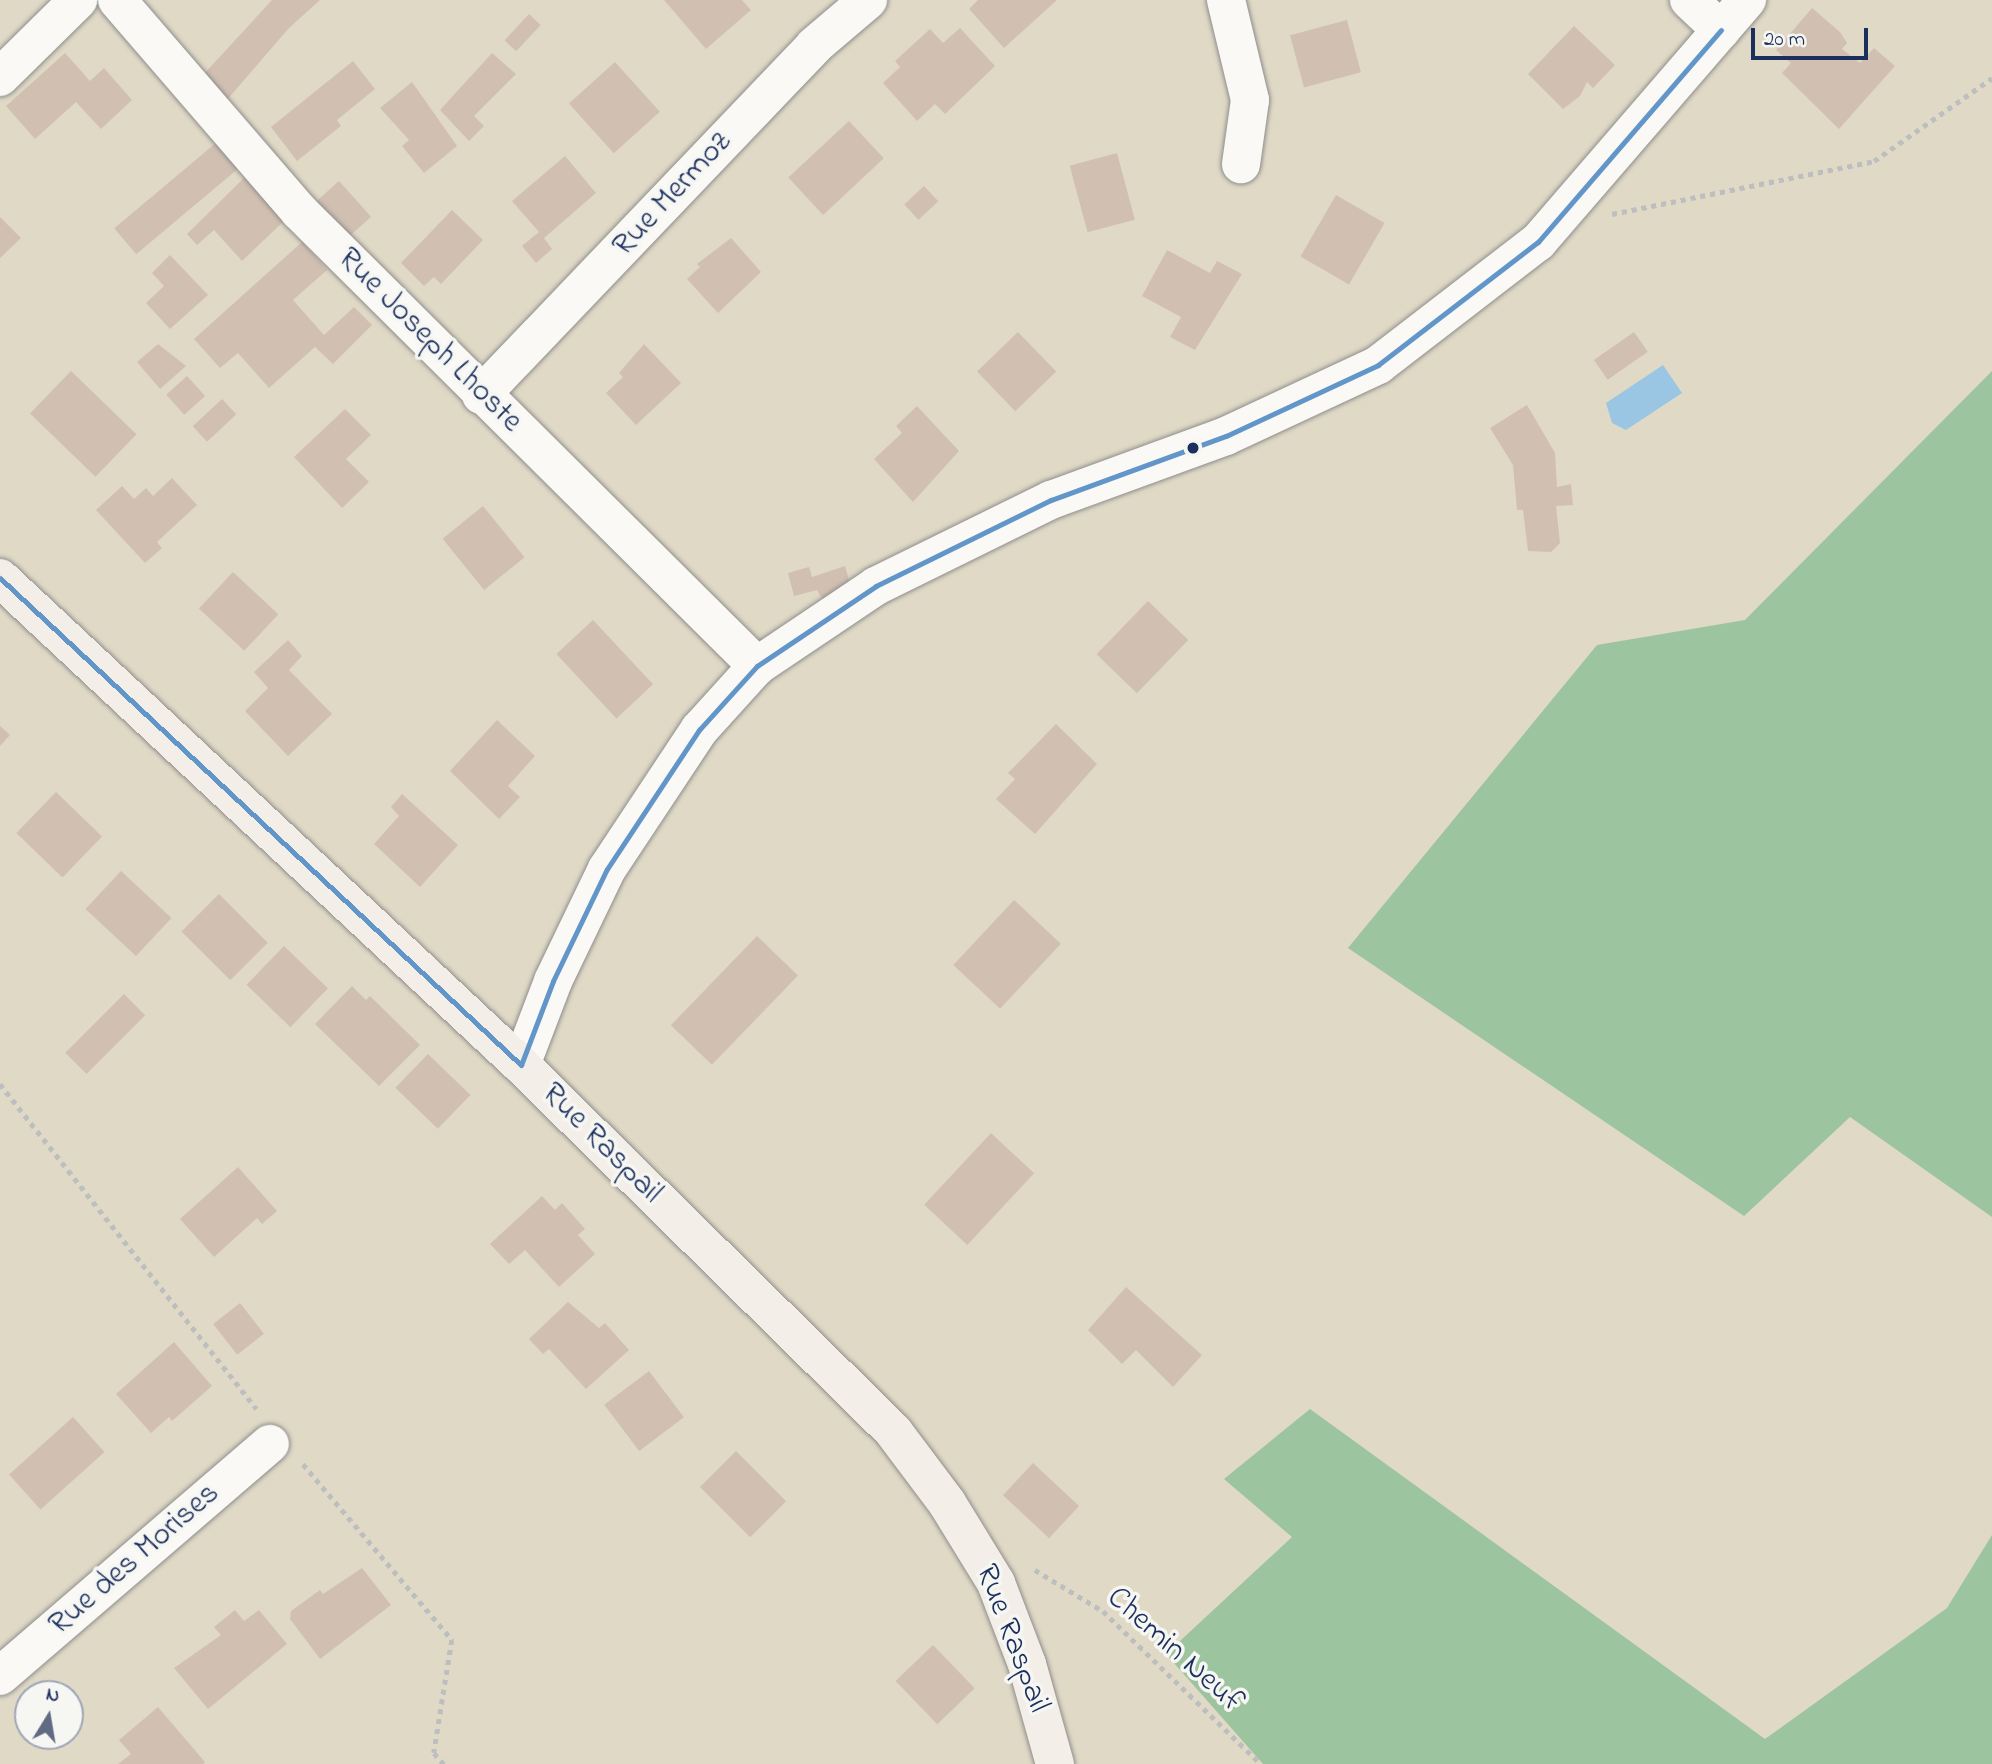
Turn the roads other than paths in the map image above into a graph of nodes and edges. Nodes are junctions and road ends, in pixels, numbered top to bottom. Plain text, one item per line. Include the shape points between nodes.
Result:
1 (78, 0) edge
2 (117, 0) edge
3 (868, 0) edge
4 (1226, 0) edge
5 (1689, 0) edge
6 (1747, 0) edge
7 (1721, 30) junction
8 (0, 77) edge
9 (1241, 164) dead end
10 (481, 394) junction
11 (0, 578) edge
12 (757, 666) junction
13 (521, 1065) junction
14 (270, 1444) dead end
15 (0, 1676) edge
16 (1055, 1764) edge

1 - 8 street
2 - 10 street, Rue Joseph Lhoste via 299,211
3 - 10 street, Rue Mermoz via 814,46
4 - 9 street via 1250,100
5 - 7 street
6 - 7 street
7 - 12 street via 1538,242 1378,365 1226,436 1051,500 876,586
10 - 12 street, Rue Joseph Lhoste
11 - 13 street, Rue Raspail
12 - 13 street via 699,730 607,869 553,981
13 - 16 street, Rue Raspail via 893,1432 947,1503 996,1583 1027,1664
14 - 15 street, Rue des Morises

